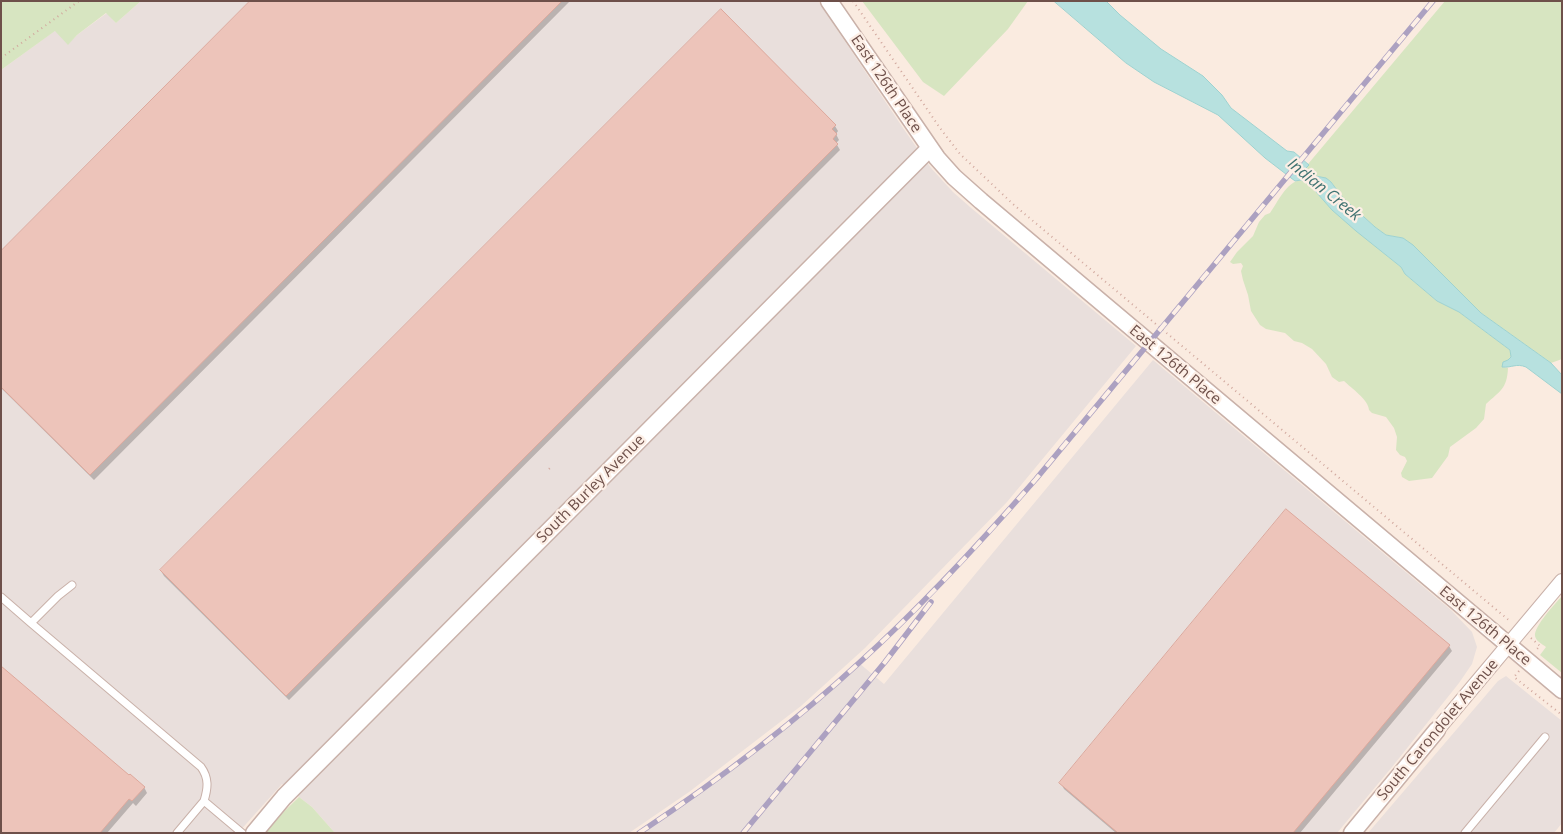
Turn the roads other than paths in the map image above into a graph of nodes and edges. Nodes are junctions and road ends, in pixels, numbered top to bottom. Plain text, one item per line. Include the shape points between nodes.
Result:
1 (830, 1) edge
2 (930, 148) junction
3 (1562, 581) edge
4 (72, 585) dead end
5 (1, 597) edge
6 (31, 623) junction
7 (1508, 645) junction
8 (1562, 690) edge
9 (1438, 730) joint
10 (1545, 737) dead end
11 (204, 801) junction
12 (177, 833) edge
13 (242, 833) edge
14 (254, 833) edge
15 (1352, 833) edge
16 (1465, 833) edge

1 - 2 street, East 126th Place
2 - 7 street, East 126th Place via 954,177 981,201
2 - 14 street, South Burley Avenue via 284,797
3 - 7 street, South Carondolet Avenue
4 - 6 lane
5 - 6 lane
6 - 11 lane via 200,767 207,781
7 - 8 street, East 126th Place
7 - 9 street, South Carondolet Avenue
9 - 15 street, South Carondolet Avenue
10 - 16 lane
11 - 12 lane
11 - 13 lane

